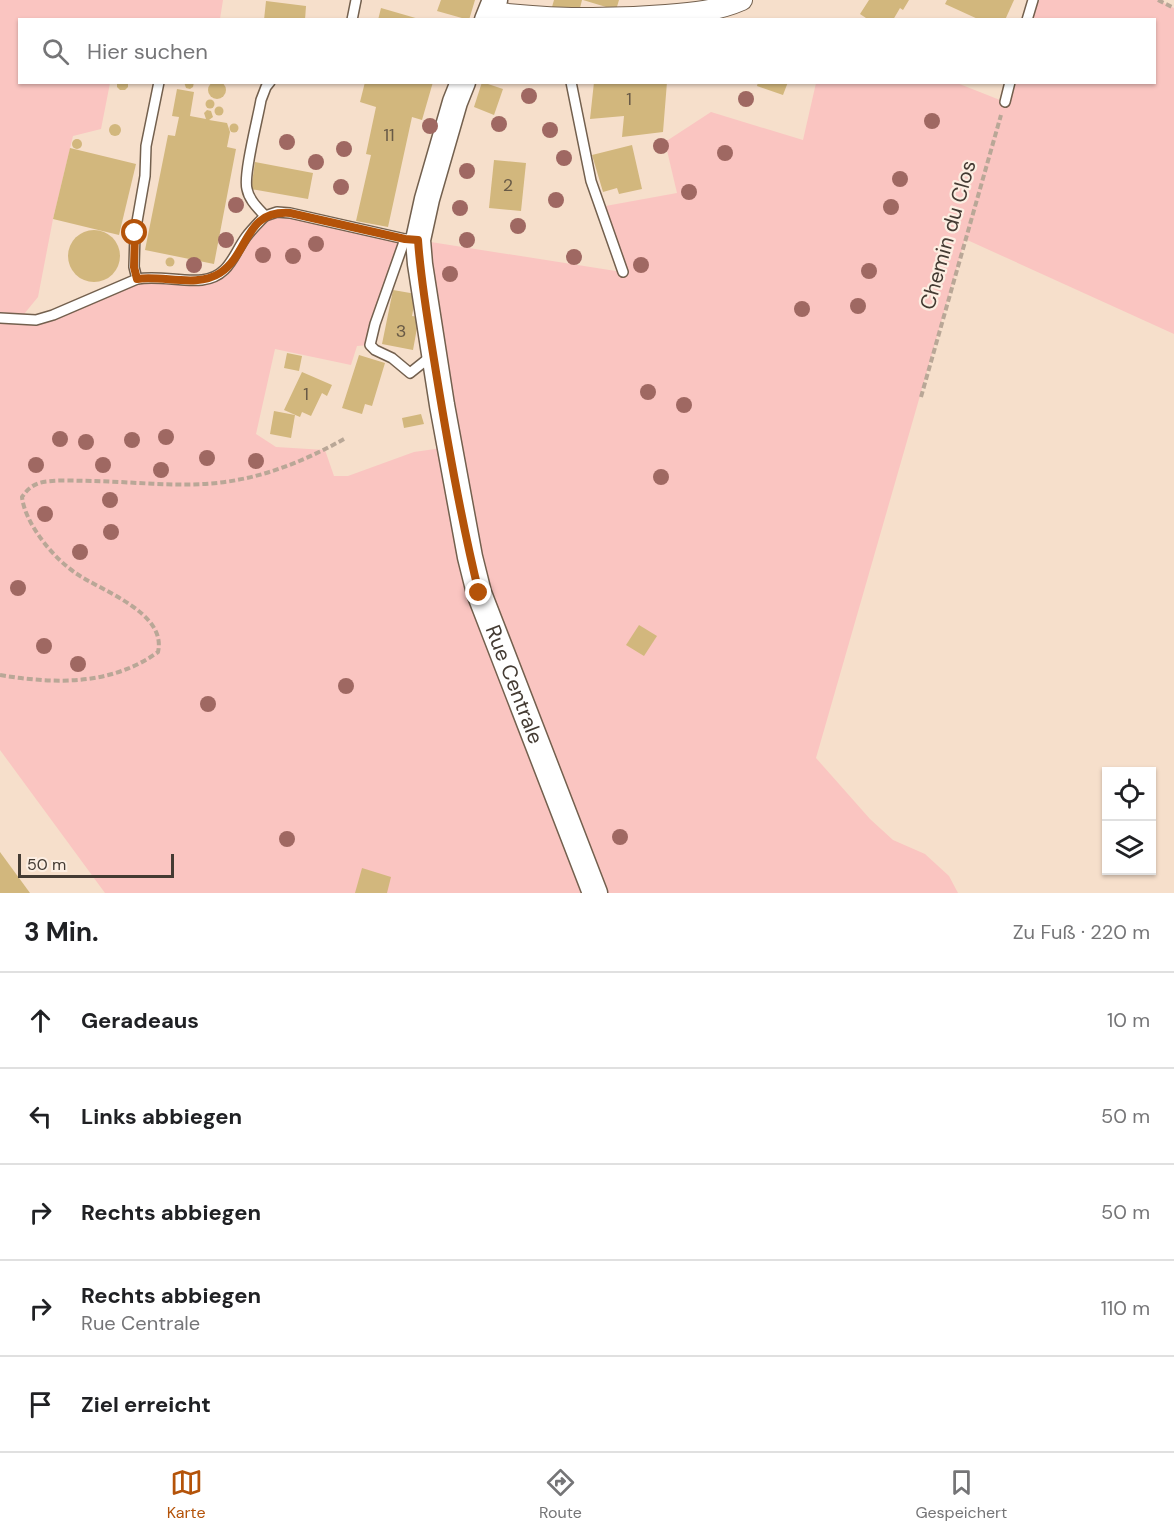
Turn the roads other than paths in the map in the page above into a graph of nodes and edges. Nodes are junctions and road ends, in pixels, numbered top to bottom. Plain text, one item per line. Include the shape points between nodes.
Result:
1 (356, 0) edge
2 (742, 0) edge
3 (1033, 0) edge
4 (491, 11) edge
5 (352, 18) edge
6 (558, 18) edge
7 (633, 18) edge
8 (1028, 18) edge
9 (159, 84) edge
10 (268, 84) edge
11 (462, 84) edge
12 (571, 84) edge
13 (1010, 84) edge
14 (1005, 102) road end
15 (265, 216) junction
16 (412, 240) junction
17 (623, 272) dead end
18 (137, 279) junction
19 (0, 318) edge
20 (434, 358) junction
21 (595, 893) edge

1 - 5 lane
2 - 7 street via 705,11
3 - 8 lane
4 - 6 street
9 - 18 lane via 135,233
10 - 15 lane via 261,100 246,180 249,196
11 - 16 street, Rue Centrale
12 - 17 lane via 591,181
13 - 14 lane
15 - 16 lane via 290,213
15 - 18 lane via 229,265 211,278
16 - 20 street, Rue Centrale
16 - 20 lane via 375,324 370,345 410,373
18 - 19 lane via 36,320
20 - 21 street, Rue Centrale via 479,593

